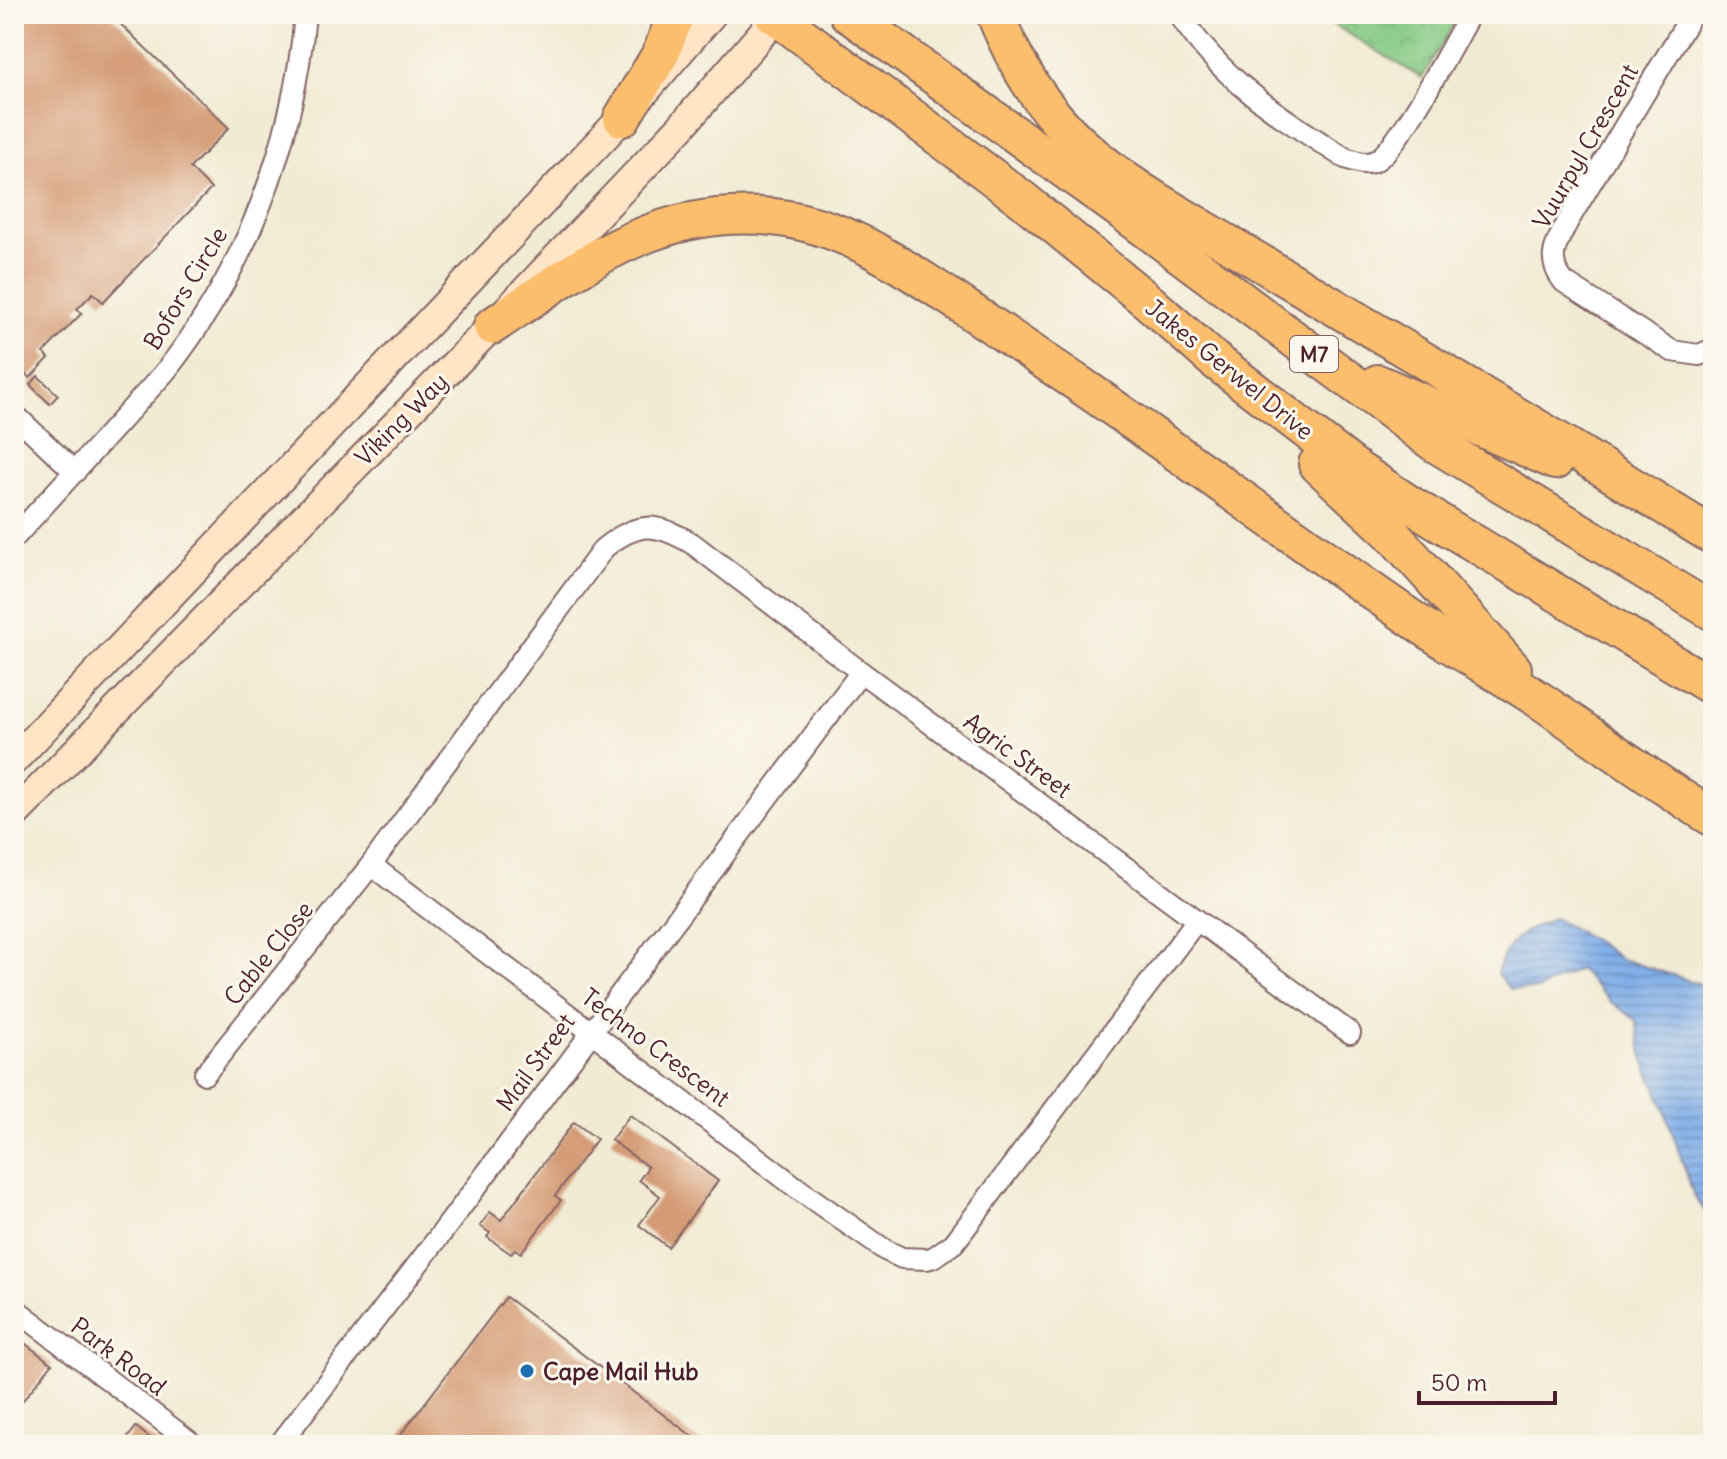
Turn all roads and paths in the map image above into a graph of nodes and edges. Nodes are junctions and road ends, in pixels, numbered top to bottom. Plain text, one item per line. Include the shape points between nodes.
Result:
1 (305, 14) edge
2 (676, 14) edge
3 (712, 14) edge
4 (848, 14) edge
5 (995, 14) edge
6 (1179, 14) edge
7 (1470, 14) edge
8 (1692, 14) edge
9 (776, 15) edge
10 (622, 118) junction
11 (492, 326) junction
12 (1713, 349) edge
13 (1317, 356) junction
14 (1213, 359) junction
15 (14, 414) edge
16 (75, 472) junction
17 (1702, 530) edge
18 (14, 538) edge
19 (1713, 612) edge
20 (861, 672) junction
21 (1713, 687) edge
22 (1547, 705) junction
23 (14, 760) edge
24 (14, 815) edge
25 (1713, 818) edge
26 (371, 865) junction
27 (1197, 920) junction
28 (591, 1030) junction
29 (1350, 1033) dead end
30 (205, 1074) dead end
31 (14, 1308) edge
32 (194, 1445) edge
33 (279, 1445) edge

1 - 16 street, Bofors Circle via 283,140 237,258 183,349
2 - 10 highway via 661,53
3 - 10 main road, Viking Way
4 - 13 highway, M7
5 - 17 highway via 1046,109 1115,173
6 - 7 street via 1217,64 1257,101 1361,163 1378,159 1398,138
8 - 12 street, Vuurpyl Crescent via 1568,221 1553,265 1564,282 1672,351 1699,355
9 - 11 main road, Viking Way via 681,127
9 - 14 highway, Jakes Gerwel Drive via 1022,199
10 - 23 main road, Viking Way
11 - 22 highway via 603,252 680,222 773,217 835,231 875,249 959,303 1444,640
11 - 24 main road, Viking Way
13 - 17 highway
13 - 19 highway, M7 via 1434,443
14 - 21 highway, Jakes Gerwel Drive via 1411,505
14 - 22 highway via 1246,400 1392,534
15 - 16 street
16 - 18 street, Bofors Circle
20 - 26 street, Agric Street via 693,544 653,526 623,535 604,548
20 - 27 street, Agric Street
20 - 28 street, Mail Street
22 - 25 highway
26 - 28 street, Techno Crescent
26 - 30 street, Cable Close
27 - 28 street, Techno Crescent via 954,1243 927,1259 902,1258 885,1250
27 - 29 street, Agric Street
28 - 33 street, Mail Street
31 - 32 street, Park Road

